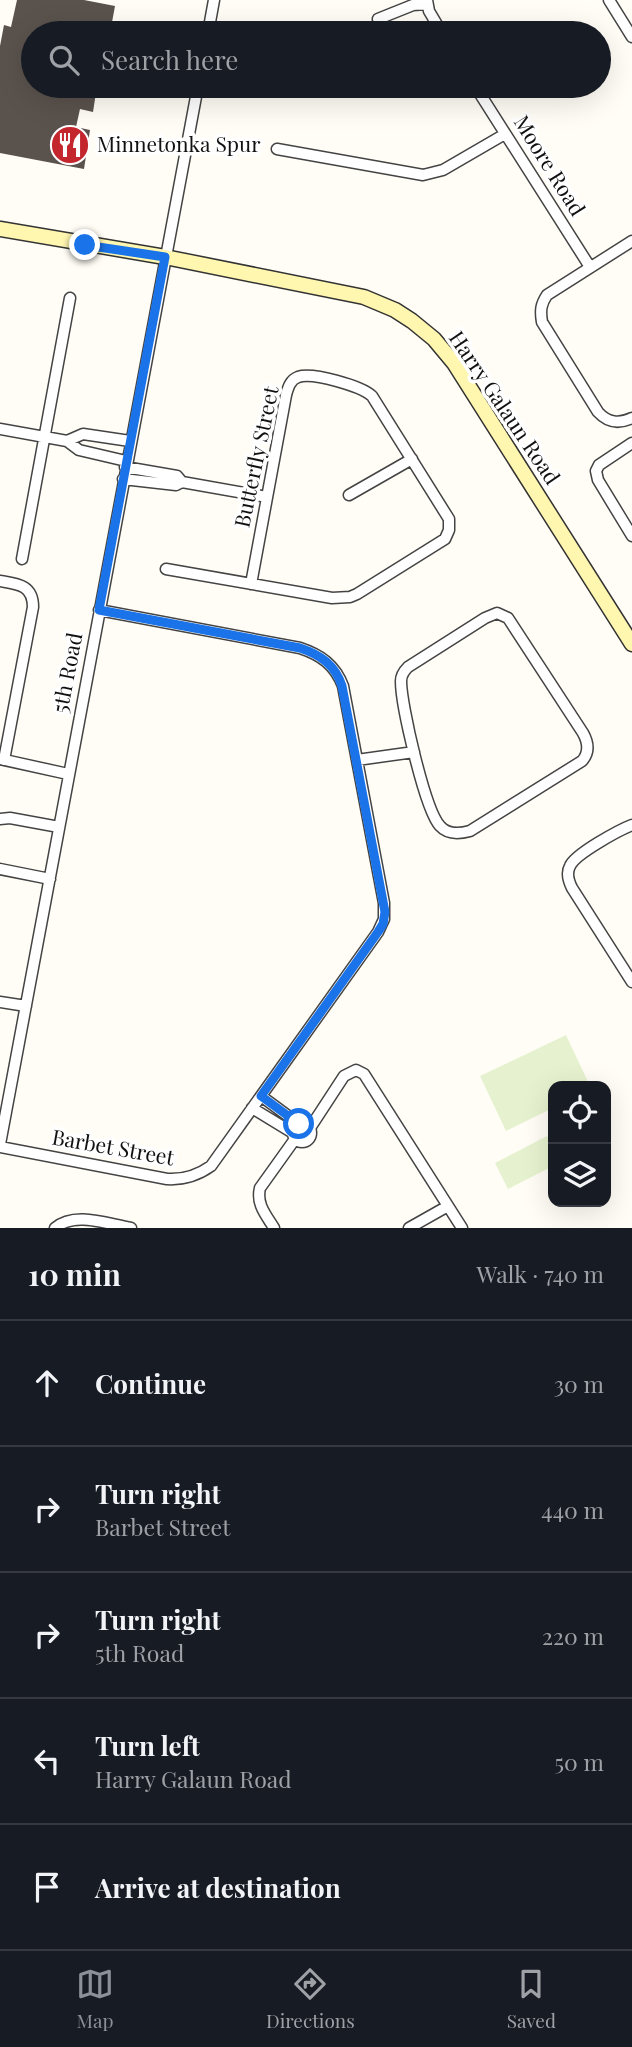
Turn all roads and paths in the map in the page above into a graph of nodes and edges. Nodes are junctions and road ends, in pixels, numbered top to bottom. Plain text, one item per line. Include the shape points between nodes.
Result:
1 (214, 0) edge
2 (609, 0) edge
3 (427, 2) edge
4 (378, 19) dead end
5 (210, 21) edge
6 (434, 21) edge
7 (632, 37) edge
8 (196, 98) edge
9 (482, 98) edge
10 (505, 134) junction
11 (277, 149) dead end
12 (0, 231) edge
13 (632, 241) edge
14 (165, 257) junction
15 (590, 267) junction
16 (69, 298) dead end
17 (631, 418) edge
18 (0, 429) edge
19 (45, 438) junction
20 (67, 441) junction
21 (130, 441) junction
22 (632, 443) edge
23 (412, 459) junction
24 (126, 464) junction
25 (123, 479) junction
26 (182, 482) junction
27 (349, 495) dead end
28 (267, 498) junction
29 (632, 536) edge
30 (22, 559) dead end
31 (166, 569) dead end
32 (0, 581) edge
33 (251, 584) junction
34 (99, 610) junction
35 (632, 645) edge
36 (414, 752) junction
37 (2, 760) edge
38 (357, 760) junction
39 (68, 774) junction
40 (0, 819) edge
41 (632, 825) edge
42 (60, 827) junction
43 (0, 869) edge
44 (50, 879) junction
45 (632, 982) edge
46 (0, 1002) edge
47 (26, 1006) junction
48 (261, 1096) junction
49 (252, 1108) junction
50 (299, 1131) junction
51 (0, 1145) edge
52 (448, 1206) junction
53 (55, 1228) edge
54 (131, 1228) edge
55 (274, 1228) edge
56 (409, 1228) edge
57 (462, 1228) edge

1 - 5 street
2 - 7 street
3 - 4 street
3 - 6 street
8 - 14 street, 5th Road
9 - 10 street, Moore Road
10 - 11 street via 443,170 423,175
10 - 15 street, Moore Road
12 - 14 main road, Harry Galaun Road
13 - 15 street
14 - 21 street, 5th Road
14 - 35 main road, Harry Galaun Road via 364,297 395,310 425,332 454,363
15 - 17 street via 547,295 541,306 542,321 602,416 615,422
16 - 19 street
18 - 19 street
19 - 20 street
19 - 30 street
20 - 21 street via 83,434
20 - 24 street via 79,450
21 - 24 street, 5th Road
22 - 29 street via 596,471
23 - 27 street
23 - 28 street, Butterfly Street via 366,391 298,377 286,395
23 - 33 street, Butterfly Street via 449,519 445,539 350,597
24 - 25 street, 5th Road
24 - 26 street via 177,476
25 - 26 street
25 - 34 street, 5th Road
26 - 28 street
28 - 33 street, Butterfly Street
31 - 33 street, Butterfly Street
32 - 37 street via 25,586 33,607
34 - 38 street, Barbet Street via 300,648 321,657 335,670 342,686
34 - 39 street, 5th Road
36 - 36 street via 401,683 405,670 497,613 508,618 588,746 582,761 470,831 457,834 443,829 433,816
36 - 38 street
37 - 39 street
38 - 48 street, Barbet Street via 384,919
39 - 42 street, 5th Road
40 - 42 street
41 - 45 street via 580,856 568,873 572,888
42 - 44 street, 5th Road
43 - 44 street
44 - 47 street, 5th Road
46 - 47 street
47 - 51 street, 5th Road
48 - 49 street, Barbet Street
48 - 50 street
49 - 50 street
49 - 51 street, Barbet Street via 211,1166 184,1179
50 - 52 street via 344,1076 359,1071 369,1079
50 - 55 street via 260,1188 261,1206
52 - 56 street
52 - 57 street
53 - 54 street via 79,1219

